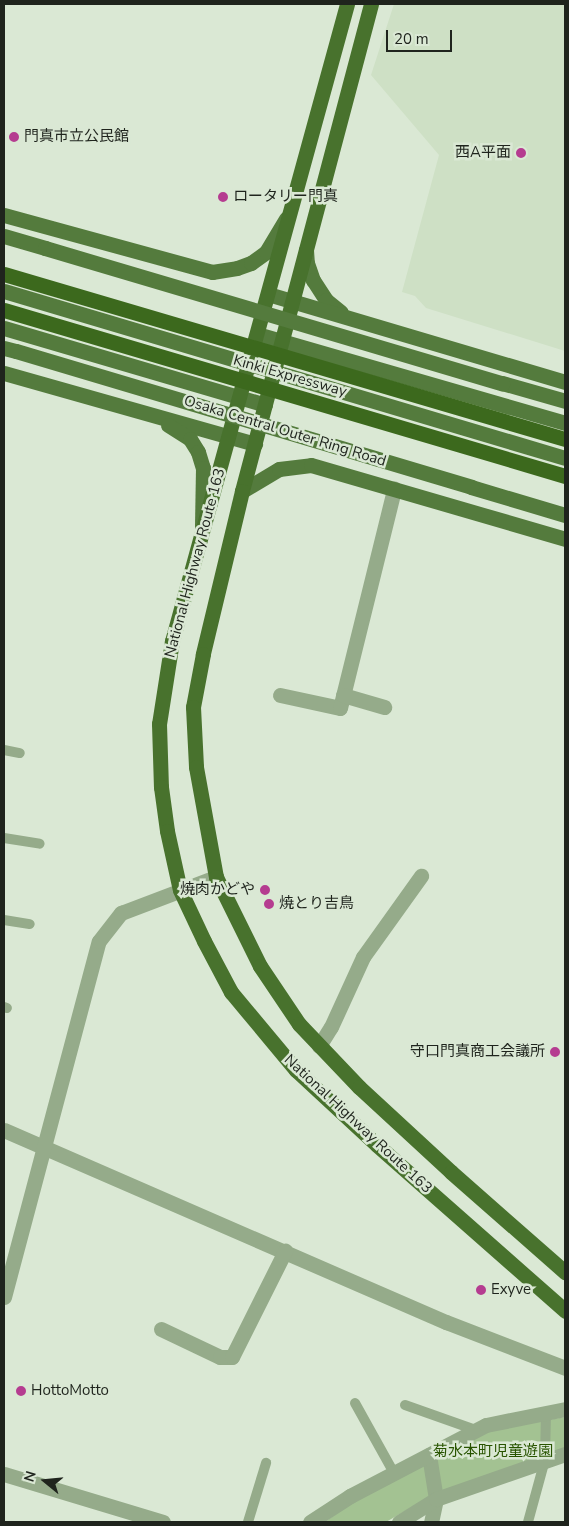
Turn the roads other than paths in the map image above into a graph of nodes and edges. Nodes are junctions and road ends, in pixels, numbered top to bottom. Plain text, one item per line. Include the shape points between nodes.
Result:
1 (347, 4) edge
2 (371, 4) edge
3 (4, 214) edge
4 (289, 215) junction
5 (4, 236) edge
6 (306, 246) junction
7 (4, 274) edge
8 (4, 291) edge
9 (268, 294) junction
10 (293, 300) junction
11 (4, 310) edge
12 (346, 316) junction
13 (4, 328) edge
14 (257, 334) junction
15 (281, 341) junction
16 (10, 350) edge
17 (250, 364) junction
18 (273, 370) junction
19 (4, 373) edge
20 (565, 382) edge
21 (241, 398) junction
22 (565, 401) edge
23 (265, 405) junction
24 (155, 417) junction
25 (565, 423) edge
26 (230, 437) junction
27 (565, 440) edge
28 (254, 444) junction
29 (565, 458) edge
30 (565, 476) edge
31 (394, 489) junction
32 (242, 490) junction
33 (565, 515) edge
34 (203, 533) junction
35 (565, 539) edge
36 (280, 695) dead end
37 (343, 695) junction
38 (384, 706) dead end
39 (4, 750) edge
40 (20, 753) dead end
41 (4, 838) edge
42 (40, 844) dead end
43 (421, 876) dead end
44 (216, 877) junction
45 (180, 890) junction
46 (4, 920) edge
47 (30, 924) dead end
48 (318, 1046) junction
49 (4, 1130) edge
50 (43, 1147) junction
51 (284, 1251) junction
52 (565, 1272) edge
53 (4, 1297) edge
54 (565, 1311) edge
55 (161, 1329) dead end
56 (565, 1368) edge
57 (355, 1403) dead end
58 (405, 1405) dead end
59 (565, 1409) edge
60 (546, 1413) junction
61 (476, 1430) junction
62 (565, 1454) edge
63 (429, 1455) junction
64 (545, 1460) junction
65 (266, 1463) dead end
66 (394, 1473) junction
67 (4, 1474) edge
68 (436, 1499) junction
69 (163, 1522) edge
70 (248, 1522) edge
71 (310, 1522) edge
72 (399, 1522) edge
73 (431, 1522) edge
74 (528, 1522) edge

1 - 4 highway, National Highway Route 163
2 - 6 highway, National Highway Route 163
3 - 4 main road via 212,272 237,268 266,252
4 - 9 highway, National Highway Route 163
5 - 22 main road, bridge
6 - 10 highway, National Highway Route 163
6 - 12 main road via 313,280 326,300
7 - 27 highway, Kinki Expressway, bridge
8 - 17 main road
9 - 10 main road
9 - 14 highway, National Highway Route 163
10 - 12 main road
10 - 15 highway, National Highway Route 163
11 - 30 highway, Kinki Expressway, bridge
12 - 20 main road
13 - 21 main road
14 - 15 main road
14 - 17 highway, National Highway Route 163
15 - 18 highway, National Highway Route 163
15 - 25 main road
16 - 33 main road, Osaka Central Outer Ring Road, bridge
17 - 18 main road
17 - 21 highway, National Highway Route 163
18 - 23 highway, National Highway Route 163
18 - 29 main road
19 - 24 main road
21 - 23 main road
21 - 26 highway, National Highway Route 163
23 - 28 highway, National Highway Route 163
24 - 26 main road
24 - 34 main road via 190,440 198,452 203,468
26 - 28 main road
26 - 34 highway, National Highway Route 163
28 - 32 highway, National Highway Route 163
31 - 32 main road via 311,465 279,469
31 - 35 main road
31 - 37 street
32 - 44 highway, National Highway Route 163 via 193,707 196,767
34 - 45 highway, National Highway Route 163 via 172,640 159,724 161,788
36 - 37 street via 340,708
37 - 38 street
39 - 40 lane
41 - 42 lane
43 - 48 street via 363,957 331,1027
44 - 45 street
44 - 48 highway, National Highway Route 163 via 260,966
45 - 50 street via 121,913 99,941
45 - 54 highway, National Highway Route 163 via 231,992 296,1070
46 - 47 lane
48 - 52 highway, National Highway Route 163 via 444,1166
49 - 50 street
50 - 51 street
50 - 53 street
51 - 55 street via 232,1357 220,1357
51 - 56 street via 446,1322
57 - 66 lane
58 - 61 lane
59 - 60 street
60 - 61 street
60 - 64 lane
61 - 63 street
62 - 64 street
63 - 66 street
63 - 68 street
64 - 68 street
64 - 74 lane
65 - 70 lane
66 - 71 street
67 - 69 street
68 - 72 street
68 - 73 street

